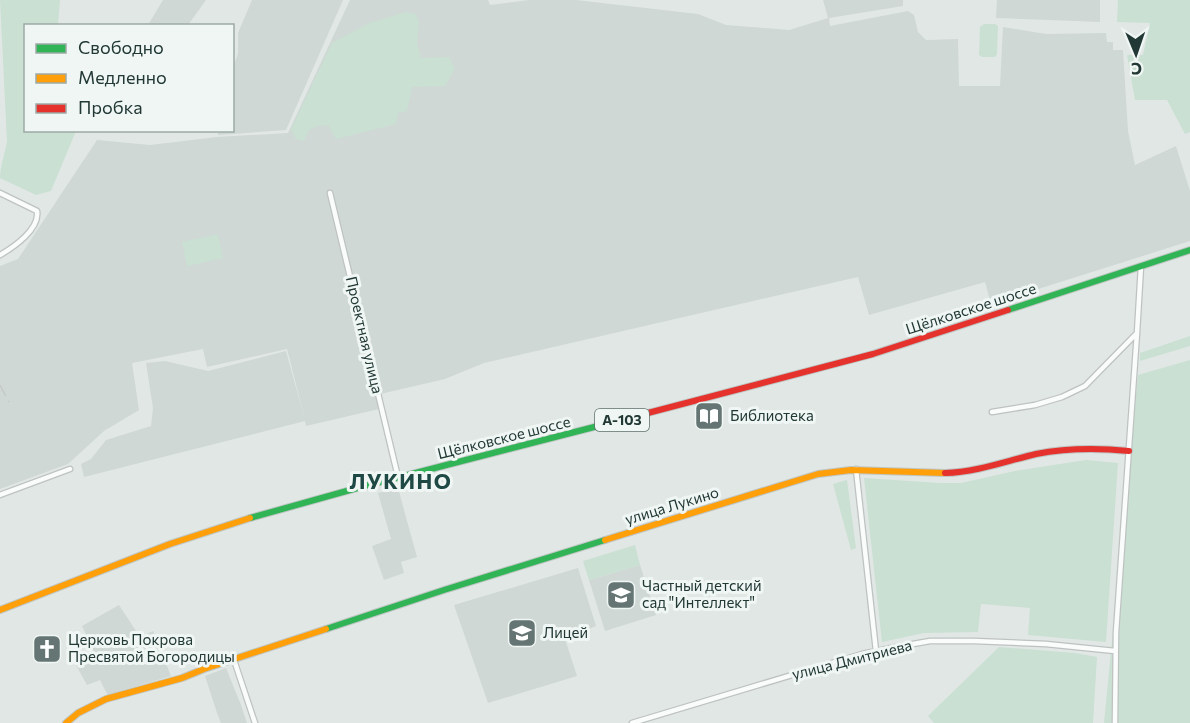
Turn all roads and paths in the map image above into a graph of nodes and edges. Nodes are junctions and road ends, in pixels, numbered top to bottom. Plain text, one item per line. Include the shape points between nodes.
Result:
1 (0, 192) edge
2 (330, 193) dead end
3 (1190, 250) edge
4 (0, 255) edge
5 (1140, 266) junction
6 (1137, 333) junction
7 (992, 412) dead end
8 (1129, 452) junction
9 (70, 469) dead end
10 (856, 469) junction
11 (398, 477) junction
12 (0, 495) edge
13 (0, 610) edge
14 (876, 651) junction
15 (1115, 651) junction
16 (234, 660) junction
17 (66, 723) edge
18 (255, 723) edge
19 (632, 723) edge
20 (1115, 723) edge

1 - 4 street via 37,211 38,216 36,224 19,242
2 - 11 street, Проектная улица
3 - 5 main road, Щёлковское шоссе / А-103
5 - 6 street
5 - 11 main road, Щёлковское шоссе / А-103 via 862,357
6 - 7 street via 1085,386 1035,405
6 - 8 street
8 - 10 main road, улица Лукино via 1059,450 954,473
8 - 15 street
9 - 12 street
10 - 14 street
10 - 16 main road, улица Лукино via 818,474 782,485
11 - 13 main road, Щёлковское шоссе / А-103 via 216,528
14 - 15 street, улица Дмитриева via 930,641 1047,644
14 - 19 street, улица Дмитриева
15 - 20 street
16 - 17 main road, улица Лукино via 102,701 82,709
16 - 18 street

